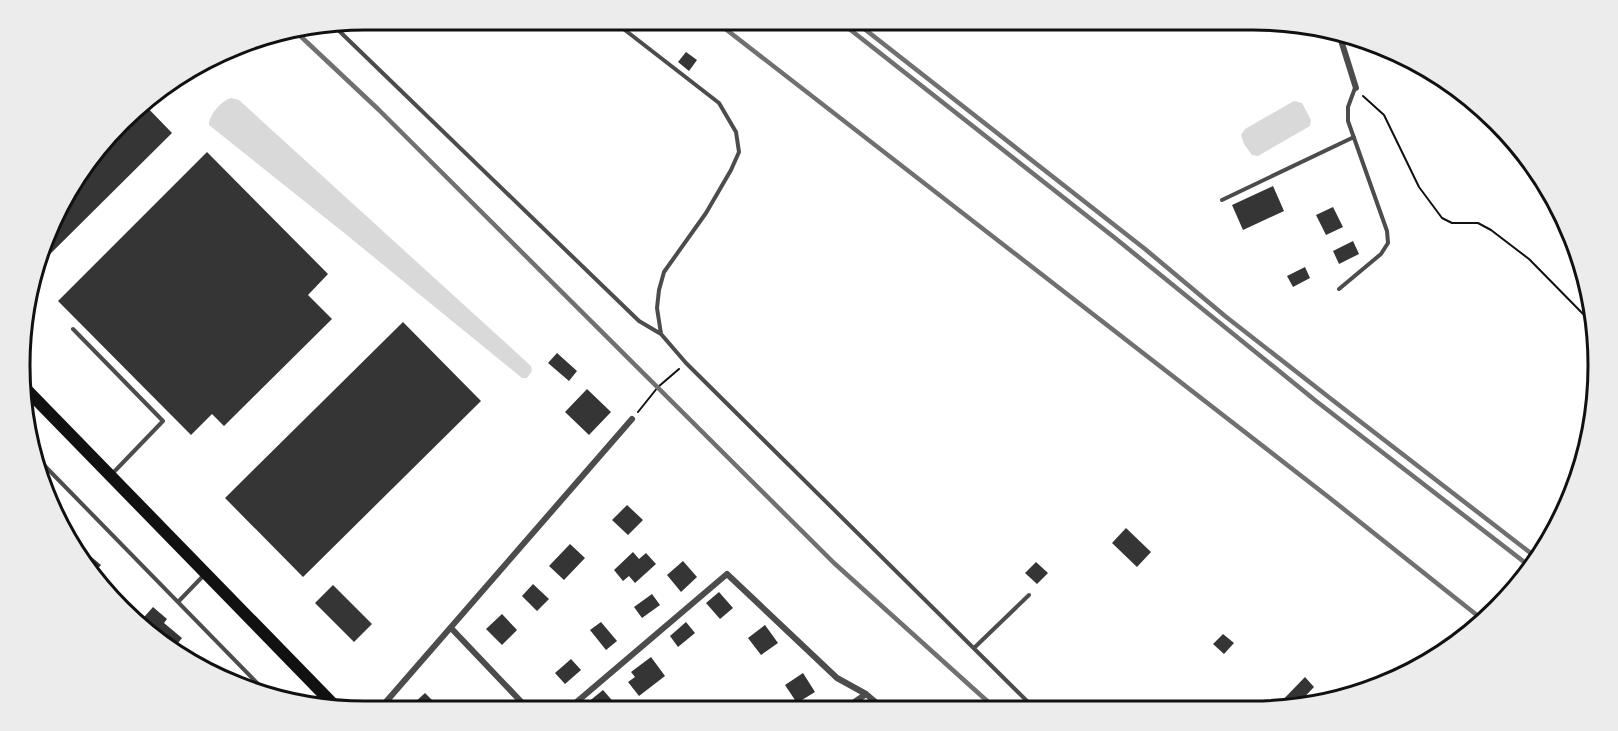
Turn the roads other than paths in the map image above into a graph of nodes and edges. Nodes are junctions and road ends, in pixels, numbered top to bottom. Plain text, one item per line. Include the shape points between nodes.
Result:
1 (625, 30) edge
2 (340, 31) edge
3 (1342, 42) edge
4 (1356, 88) joint
5 (1354, 137) junction
6 (1222, 200) dead end
7 (1339, 290) dead end
8 (72, 329) dead end
9 (661, 334) junction
10 (32, 396) edge
11 (632, 419) road end
12 (46, 467) edge
13 (111, 475) junction
14 (206, 572) junction
15 (1029, 595) dead end
16 (178, 603) junction
17 (451, 628) junction
18 (974, 648) junction
19 (257, 682) edge
20 (866, 694) junction
21 (328, 699) edge
22 (387, 701) edge
23 (520, 701) edge
24 (578, 701) edge
25 (856, 701) edge
26 (874, 701) edge
27 (1027, 701) edge

1 - 9 lane via 719,103 736,132 739,152 706,213 664,272 657,308
2 - 9 lane via 639,321
3 - 4 street
4 - 5 lane via 1348,107
5 - 6 lane
5 - 7 lane via 1388,243 1381,254
8 - 13 lane via 163,421
9 - 18 lane
10 - 13 main road
11 - 17 street
12 - 16 lane
13 - 14 main road
14 - 16 lane
14 - 21 main road
15 - 18 lane
16 - 19 lane
17 - 22 street
17 - 23 street
18 - 27 lane
20 - 24 street via 837,678 727,574
20 - 25 street
20 - 26 street

